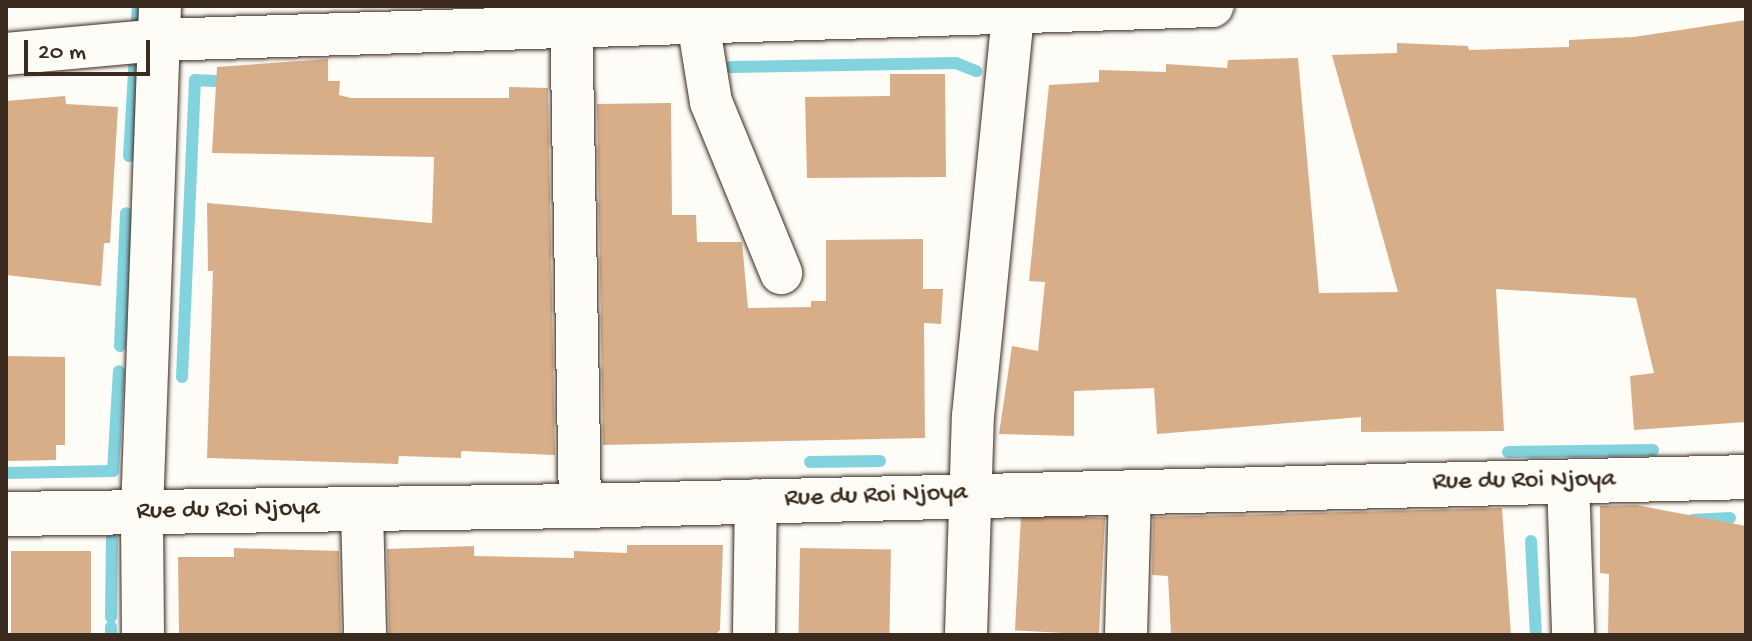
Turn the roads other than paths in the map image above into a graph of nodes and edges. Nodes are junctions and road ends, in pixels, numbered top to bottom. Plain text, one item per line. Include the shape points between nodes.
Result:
1 (1212, 6) edge
2 (957, 10) edge
3 (1013, 10) edge
4 (570, 16) edge
5 (698, 22) junction
6 (160, 23) edge
7 (6, 54) edge
8 (781, 273) dead end
9 (1746, 477) edge
10 (1568, 481) junction
11 (1130, 491) junction
12 (970, 494) junction
13 (756, 500) junction
14 (580, 506) junction
15 (362, 509) junction
16 (142, 512) junction
17 (6, 514) edge
18 (143, 635) edge
19 (365, 635) edge
20 (754, 635) edge
21 (966, 635) edge
22 (1126, 635) edge
23 (1573, 635) edge

1 - 3 street
2 - 3 street
2 - 5 street
3 - 12 street
4 - 5 street
4 - 6 street
4 - 14 street
5 - 8 street via 711,102
6 - 7 street
6 - 16 street
9 - 10 main road, Rue du Roi Njoya
10 - 11 main road, Rue du Roi Njoya
10 - 23 street
11 - 12 main road, Rue du Roi Njoya
11 - 22 street
12 - 13 main road, Rue du Roi Njoya
12 - 21 street
13 - 14 main road, Rue du Roi Njoya
13 - 20 street
14 - 15 main road, Rue du Roi Njoya
15 - 16 main road, Rue du Roi Njoya
15 - 19 street
16 - 17 main road, Rue du Roi Njoya
16 - 18 street

